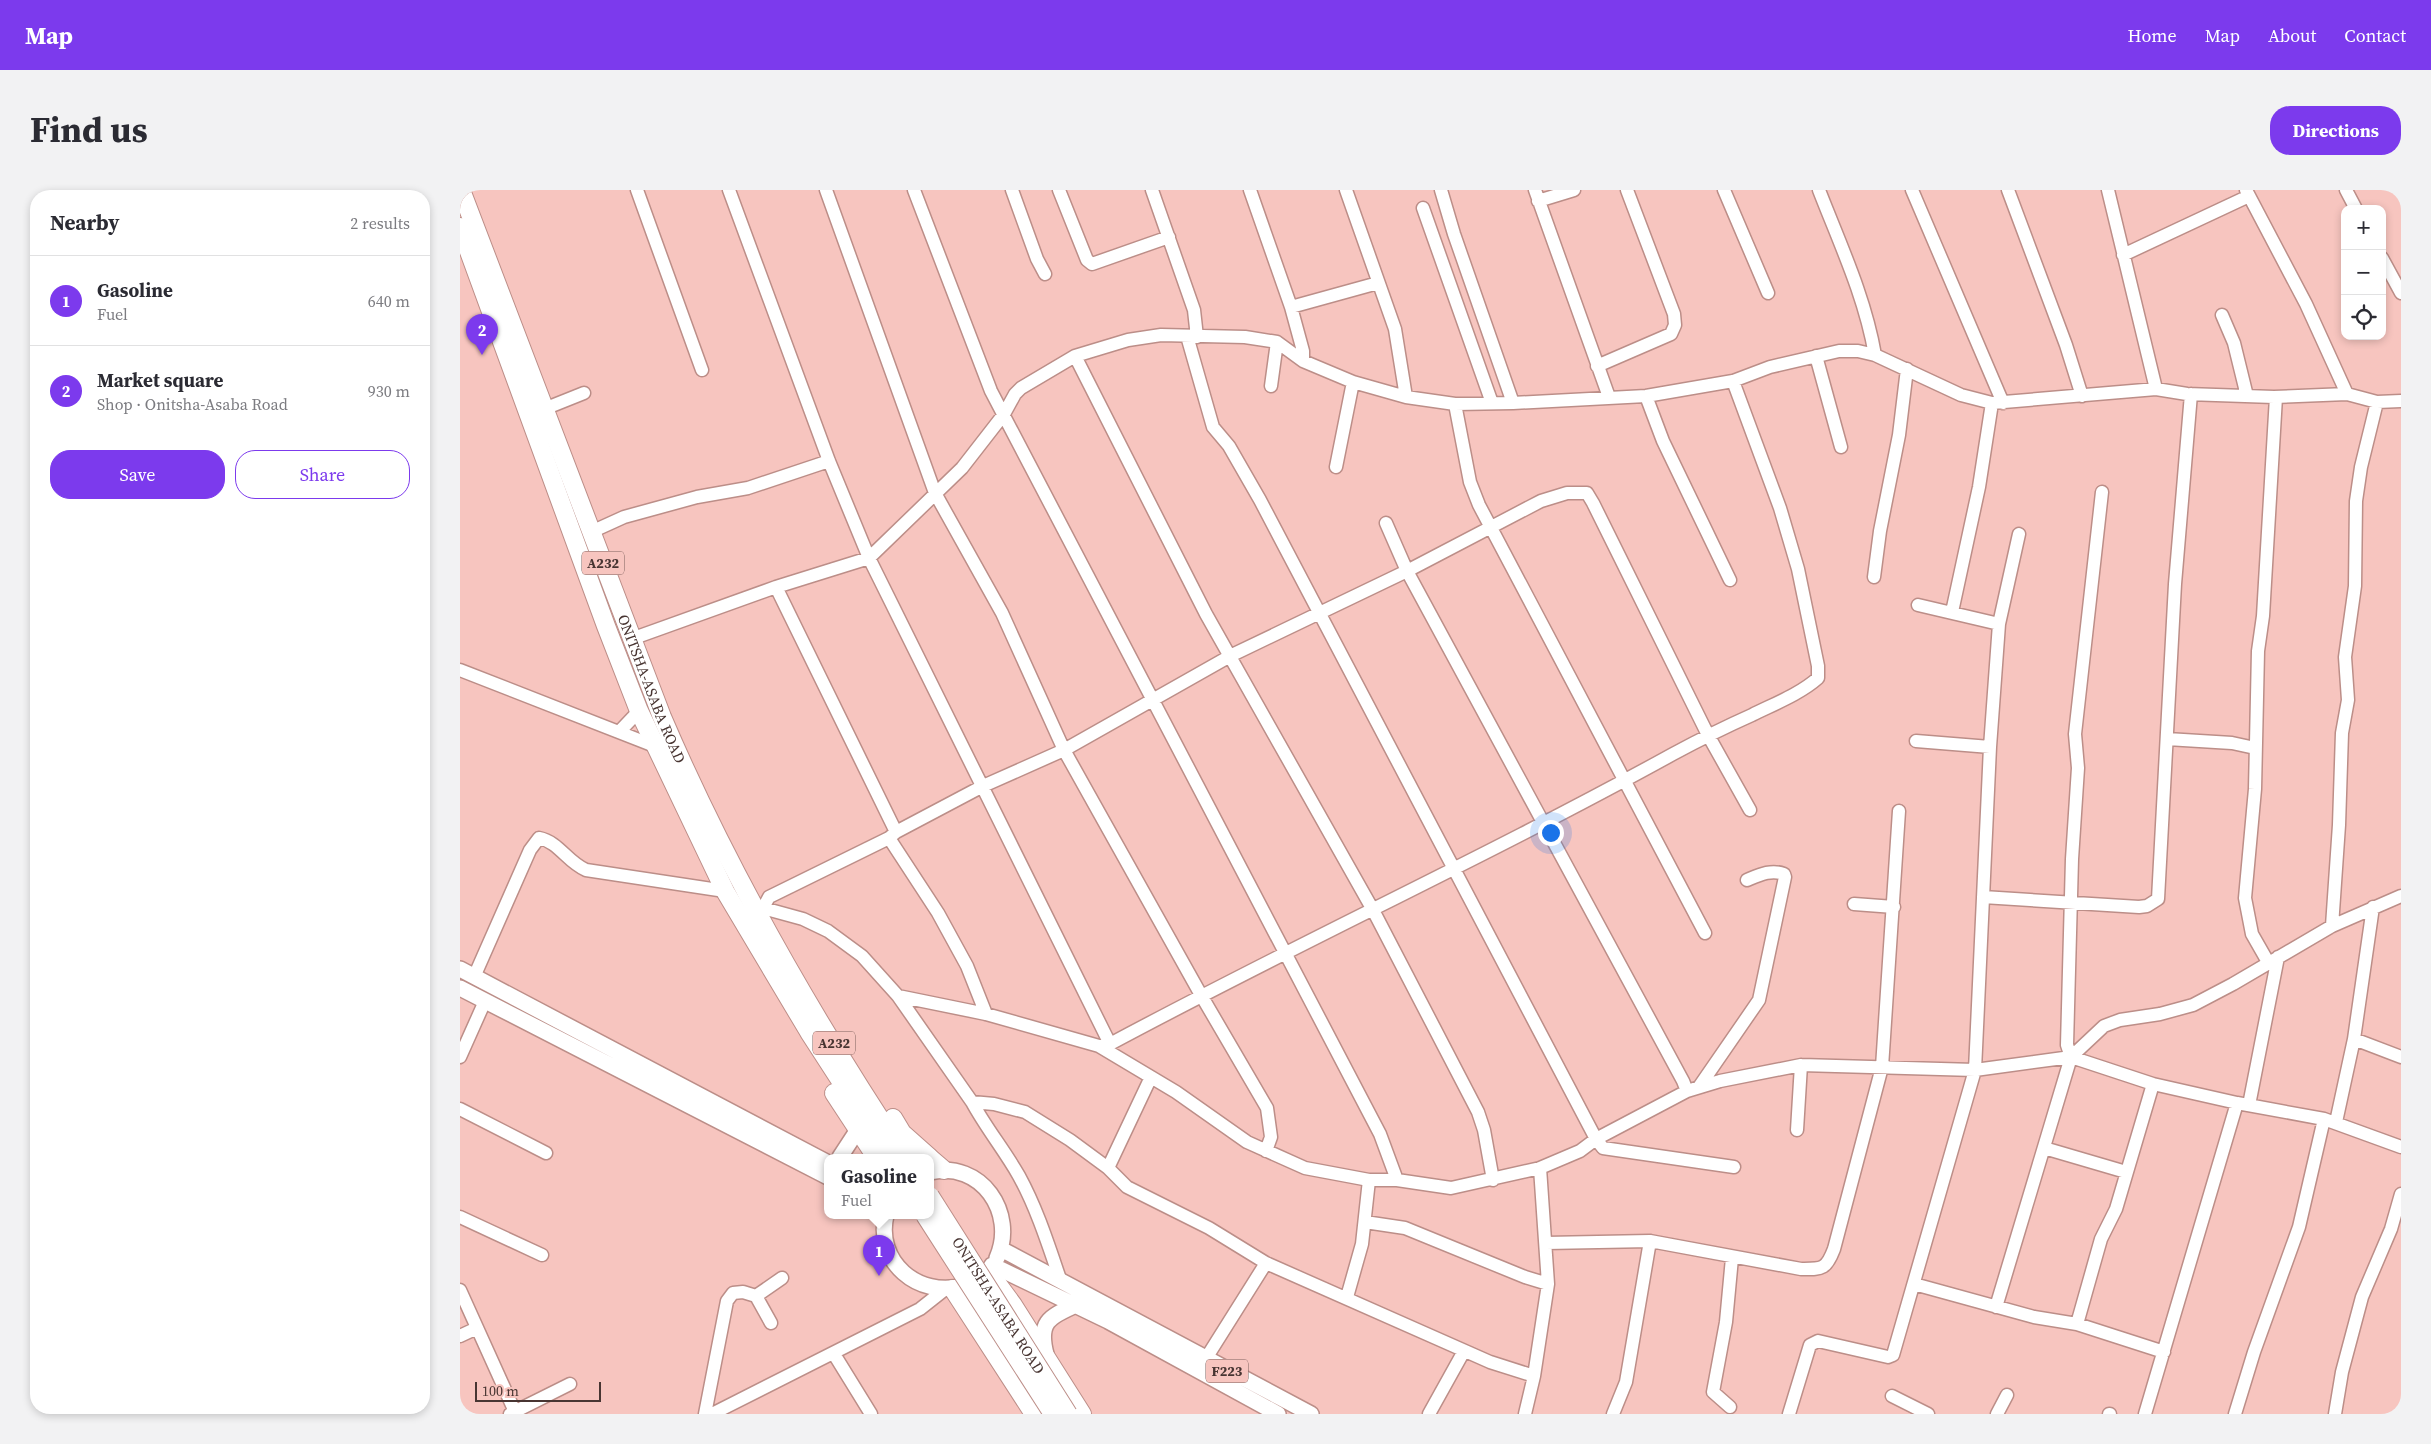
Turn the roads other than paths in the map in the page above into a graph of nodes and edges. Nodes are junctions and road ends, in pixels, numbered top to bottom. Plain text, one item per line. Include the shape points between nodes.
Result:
1 (461, 190) edge
2 (637, 190) edge
3 (729, 190) edge
4 (826, 190) edge
5 (914, 190) edge
6 (1012, 190) edge
7 (1059, 190) edge
8 (1152, 190) edge
9 (1250, 190) edge
10 (1346, 190) edge
11 (1441, 190) edge
12 (1574, 190) edge
13 (1626, 190) edge
14 (1724, 190) edge
15 (1819, 190) edge
16 (1912, 190) edge
17 (2008, 190) edge
18 (2108, 190) edge
19 (2346, 190) edge
20 (2248, 193) edge
21 (1536, 195) edge
22 (2354, 205) edge
23 (1423, 208) dead end
24 (460, 227) edge
25 (1169, 237) junction
26 (2124, 255) junction
27 (2386, 265) edge
28 (1045, 274) dead end
29 (1378, 283) junction
30 (1768, 293) dead end
31 (2401, 293) edge
32 (1291, 308) junction
33 (2222, 314) dead end
34 (1192, 336) junction
35 (1277, 342) junction
36 (1875, 355) junction
37 (1076, 356) junction
38 (1816, 356) junction
39 (1303, 361) junction
40 (1597, 366) junction
41 (1907, 369) junction
42 (702, 370) dead end
43 (1732, 381) junction
44 (1353, 382) junction
45 (1271, 386) dead end
46 (2156, 390) junction
47 (584, 392) dead end
48 (2191, 394) junction
49 (2347, 394) junction
50 (1646, 396) junction
51 (2082, 396) junction
52 (2246, 396) junction
53 (1609, 397) junction
54 (2276, 397) junction
55 (1406, 398) junction
56 (2401, 401) edge
57 (2377, 402) junction
58 (1513, 403) junction
59 (1997, 403) junction
60 (1455, 404) junction
61 (1492, 404) junction
62 (544, 409) junction
63 (1004, 414) junction
64 (1841, 447) dead end
65 (829, 460) junction
66 (1336, 467) dead end
67 (2102, 492) dead end
68 (935, 493) junction
69 (1386, 523) dead end
70 (1492, 528) junction
71 (591, 532) junction
72 (2020, 534) dead end
73 (600, 555) junction
74 (869, 558) junction
75 (583, 564) junction
76 (1407, 571) junction
77 (1874, 578) dead end
78 (1730, 580) dead end
79 (776, 587) junction
80 (1918, 605) dead end
81 (1319, 612) junction
82 (1952, 612) junction
83 (1999, 624) junction
84 (634, 638) junction
85 (1232, 655) junction
86 (460, 669) edge
87 (1153, 701) junction
88 (640, 711) junction
89 (619, 732) junction
90 (1708, 735) junction
91 (2167, 739) junction
92 (1916, 741) dead end
93 (657, 747) junction
94 (1990, 747) junction
95 (2256, 748) junction
96 (1064, 750) junction
97 (1626, 780) junction
98 (983, 786) junction
99 (1750, 810) dead end
100 (1899, 811) dead end
101 (1543, 822) junction
102 (892, 835) junction
103 (1454, 868) junction
104 (1747, 880) dead end
105 (725, 891) junction
106 (2401, 896) edge
107 (1983, 898) junction
108 (2072, 903) junction
109 (1854, 904) dead end
110 (758, 906) junction
111 (2373, 907) junction
112 (1894, 908) junction
113 (1373, 910) junction
114 (2332, 926) junction
115 (765, 928) junction
116 (1705, 933) dead end
117 (755, 943) junction
118 (1285, 954) junction
119 (2273, 960) junction
120 (460, 969) edge
121 (474, 977) junction
122 (460, 988) edge
123 (1201, 995) junction
124 (898, 996) junction
125 (485, 1000) junction
126 (986, 1014) junction
127 (2354, 1039) junction
128 (1104, 1045) junction
129 (460, 1057) edge
130 (2071, 1057) junction
131 (2401, 1057) edge
132 (1801, 1065) junction
133 (1882, 1067) junction
134 (1975, 1070) junction
135 (1151, 1077) junction
136 (2153, 1084) junction
137 (1699, 1087) junction
138 (1686, 1091) junction
139 (972, 1102) junction
140 (2243, 1104) junction
141 (460, 1109) edge
142 (2330, 1120) junction
143 (1797, 1130) dead end
144 (856, 1131) junction
145 (1596, 1140) junction
146 (2044, 1148) junction
147 (2401, 1148) edge
148 (1266, 1151) junction
149 (546, 1153) dead end
150 (842, 1154) edge
151 (874, 1154) edge
152 (888, 1154) edge
153 (903, 1154) edge
154 (926, 1154) edge
155 (824, 1161) edge
156 (1734, 1167) dead end
157 (1108, 1168) junction
158 (1540, 1168) junction
159 (937, 1171) edge
160 (2126, 1172) junction
161 (824, 1175) edge
162 (1368, 1180) junction
163 (1397, 1180) junction
164 (1493, 1180) junction
165 (2401, 1194) edge
166 (934, 1202) edge
167 (460, 1216) edge
168 (883, 1219) edge
169 (928, 1219) edge
170 (1365, 1222) junction
171 (1650, 1241) junction
172 (1546, 1243) junction
173 (1001, 1248) junction
174 (542, 1255) dead end
175 (1732, 1258) junction
176 (1266, 1263) junction
177 (990, 1268) junction
178 (782, 1278) dead end
179 (1060, 1279) junction
180 (1548, 1284) junction
181 (1914, 1284) junction
182 (949, 1289) junction
183 (460, 1290) edge
184 (756, 1296) junction
185 (1347, 1297) junction
186 (1076, 1305) junction
187 (1996, 1307) junction
188 (772, 1323) dead end
189 (2077, 1324) junction
190 (477, 1328) junction
191 (1142, 1333) junction
192 (460, 1336) edge
193 (1464, 1350) junction
194 (2164, 1352) junction
195 (834, 1354) junction
196 (1205, 1360) junction
197 (1048, 1361) junction
198 (1534, 1376) junction
199 (570, 1384) dead end
200 (2007, 1395) dead end
201 (1892, 1396) dead end
202 (1730, 1407) dead end
203 (513, 1413) edge
204 (1528, 1413) edge
205 (705, 1414) edge
206 (712, 1414) edge
207 (870, 1414) edge
208 (1034, 1414) edge
209 (1052, 1414) edge
210 (1068, 1414) edge
211 (1082, 1414) edge
212 (1278, 1414) edge
213 (1310, 1414) edge
214 (1429, 1414) edge
215 (1613, 1414) edge
216 (1789, 1414) edge
217 (1928, 1414) edge
218 (1997, 1414) edge
219 (2145, 1414) edge
220 (2234, 1414) edge
221 (2335, 1414) edge

1 - 62 highway, ONITSHA-ASABA ROAD / A232
2 - 42 street
3 - 65 street
4 - 68 street
5 - 63 street via 991,391
6 - 28 street
7 - 25 street via 1087,260 1092,264
8 - 25 street
9 - 32 street
10 - 29 street
11 - 58 street
12 - 21 street
13 - 40 street via 1674,314 1675,325 1671,334
14 - 30 street
15 - 36 street via 1870,324
16 - 59 street
17 - 51 street
18 - 26 street
19 - 22 street
20 - 26 street
20 - 49 street via 2306,304
21 - 40 street
23 - 61 street
24 - 75 highway, A232
25 - 34 street via 1194,310
26 - 46 street
27 - 31 street
29 - 32 street
29 - 55 street via 1395,330
32 - 39 street
33 - 52 street via 2234,343
34 - 35 street via 1245,337
34 - 37 street via 1162,335 1128,340
34 - 81 street via 1213,427 1229,446 1260,500
35 - 39 street
35 - 45 street
36 - 38 street via 1838,351
36 - 41 street
37 - 63 street via 1021,388
37 - 85 street via 1206,614
38 - 43 street via 1770,367
38 - 64 street
39 - 44 street
40 - 53 street
41 - 59 street via 1961,395
41 - 77 street via 1899,436
43 - 50 street
43 - 90 street via 1780,508 1798,569 1818,678 1778,702
44 - 55 street
44 - 66 street
46 - 48 street
46 - 51 street
47 - 62 street
48 - 52 street
48 - 91 street via 2174,584
49 - 54 street
49 - 57 street
50 - 53 street
50 - 78 street via 1663,441
51 - 59 street
52 - 54 street
53 - 58 street
54 - 95 street via 2263,616 2258,651
55 - 60 street
56 - 57 street
57 - 114 street via 2356,501 2355,586 2345,657 2348,700 2342,733
58 - 61 street
59 - 82 street
60 - 61 street
60 - 70 street via 1470,482
62 - 71 highway, ONITSHA-ASABA ROAD / A232
63 - 68 street via 962,468
63 - 87 street
65 - 71 street via 748,488 697,497 624,517
65 - 74 street
67 - 108 street via 2075,734 2078,768
68 - 74 street
68 - 96 street via 1002,613
69 - 76 street
70 - 76 street
70 - 90 street via 1541,502 1567,493 1587,493
70 - 97 street
71 - 73 highway, ONITSHA-ASABA ROAD / A232
72 - 83 street
73 - 75 highway
73 - 84 highway, ONITSHA-ASABA ROAD / A232
74 - 79 street
74 - 98 street
75 - 88 highway, A232
76 - 81 street
76 - 101 street
79 - 84 street
79 - 102 street
80 - 82 street
81 - 85 street
81 - 103 street
82 - 83 street
83 - 94 street
84 - 110 highway, ONITSHA-ASABA ROAD / A232 via 662,717 695,794
85 - 87 street
85 - 113 street
86 - 89 street
87 - 96 street
87 - 118 street
88 - 89 street
88 - 93 highway, A232
89 - 93 street
90 - 97 street
90 - 99 street
91 - 95 street via 2232,743
91 - 108 street via 2158,899 2139,907
92 - 94 street
93 - 105 highway, A232
94 - 107 street
95 - 119 street via 2245,898 2252,934
96 - 98 street
96 - 123 street
97 - 101 street
97 - 116 street
98 - 102 street
98 - 128 street
100 - 112 street
101 - 103 street
101 - 138 street
102 - 110 street via 769,897
102 - 126 street via 967,966
103 - 113 street
103 - 145 street
104 - 137 street via 1775,872 1785,877 1762,994
105 - 117 highway, A232
105 - 121 street via 586,870 575,866 557,846 539,838 530,850
106 - 111 street
107 - 108 street
107 - 134 street
108 - 130 street via 2067,1045
109 - 112 street
110 - 115 highway, ONITSHA-ASABA ROAD / A232
110 - 124 street via 803,919 842,940 862,956
111 - 114 street
111 - 127 street
112 - 133 street
113 - 118 street
113 - 164 street via 1482,1120
114 - 119 street
115 - 153 highway, ONITSHA-ASABA ROAD / A232
115 - 154 highway via 775,934 798,965 902,1133
117 - 144 highway via 772,990
117 - 152 highway, A232
118 - 123 street
118 - 163 street via 1380,1134
119 - 130 street via 2193,1005 2104,1026
119 - 140 street
120 - 121 main road
121 - 155 main road
122 - 125 main road
123 - 128 street
123 - 148 street via 1267,1108 1271,1137
124 - 126 street
124 - 139 street
125 - 129 street
125 - 161 main road
126 - 128 street
127 - 131 street
127 - 142 street
128 - 135 street
130 - 134 street
130 - 136 street
130 - 146 street
132 - 133 street
132 - 137 street
132 - 143 street
133 - 134 street
133 - 175 street via 1834,1250 1826,1265 1819,1269 1801,1269
134 - 181 street
135 - 148 street
135 - 157 street
136 - 140 street
136 - 160 street
137 - 138 street
138 - 145 street
139 - 157 street via 1025,1112
139 - 179 street via 1018,1174 1038,1214
140 - 142 street
140 - 194 street
141 - 149 street
142 - 147 street
142 - 220 street via 2299,1227
144 - 150 main road
144 - 151 highway
145 - 156 street via 1603,1148
145 - 158 street via 1580,1151
146 - 160 street
146 - 187 street
148 - 162 street via 1305,1168
157 - 176 street via 1127,1188 1209,1228
158 - 164 street
158 - 172 street
159 - 173 main road via 971,1177 992,1195 1003,1221
160 - 189 street via 2116,1209 2104,1229
162 - 163 street
162 - 170 street
163 - 164 street via 1452,1188
165 - 221 street via 2389,1235 2362,1297 2342,1372
166 - 210 highway, ONITSHA-ASABA ROAD, bridge
167 - 174 street
168 - 182 main road via 887,1248 902,1272 917,1283
169 - 209 highway, bridge
170 - 180 street via 1405,1228
170 - 185 street
171 - 172 street
171 - 175 street
171 - 215 street via 1626,1382
172 - 180 street
173 - 177 main road
173 - 179 main road, F223
175 - 202 street via 1726,1322 1713,1392
176 - 185 street
176 - 196 street
177 - 182 main road via 971,1283
177 - 186 main road, F223
177 - 197 highway
178 - 184 street
179 - 191 main road, F223
180 - 198 street
181 - 187 street
181 - 216 street via 1892,1355 1888,1357 1818,1341 1810,1345
182 - 195 street
182 - 208 highway
183 - 190 street
184 - 188 street
184 - 205 street via 733,1293 727,1301
185 - 193 street
186 - 191 main road, F223
186 - 197 main road via 1050,1318 1043,1330
187 - 189 street via 2041,1319
189 - 194 street
190 - 192 street
190 - 203 street
191 - 196 main road, F223
191 - 212 main road, F223
193 - 198 street
193 - 214 street
194 - 219 street
195 - 206 street
195 - 207 street
196 - 213 main road, F223
197 - 211 highway
198 - 204 street
199 - 203 street
200 - 218 street
201 - 217 street

